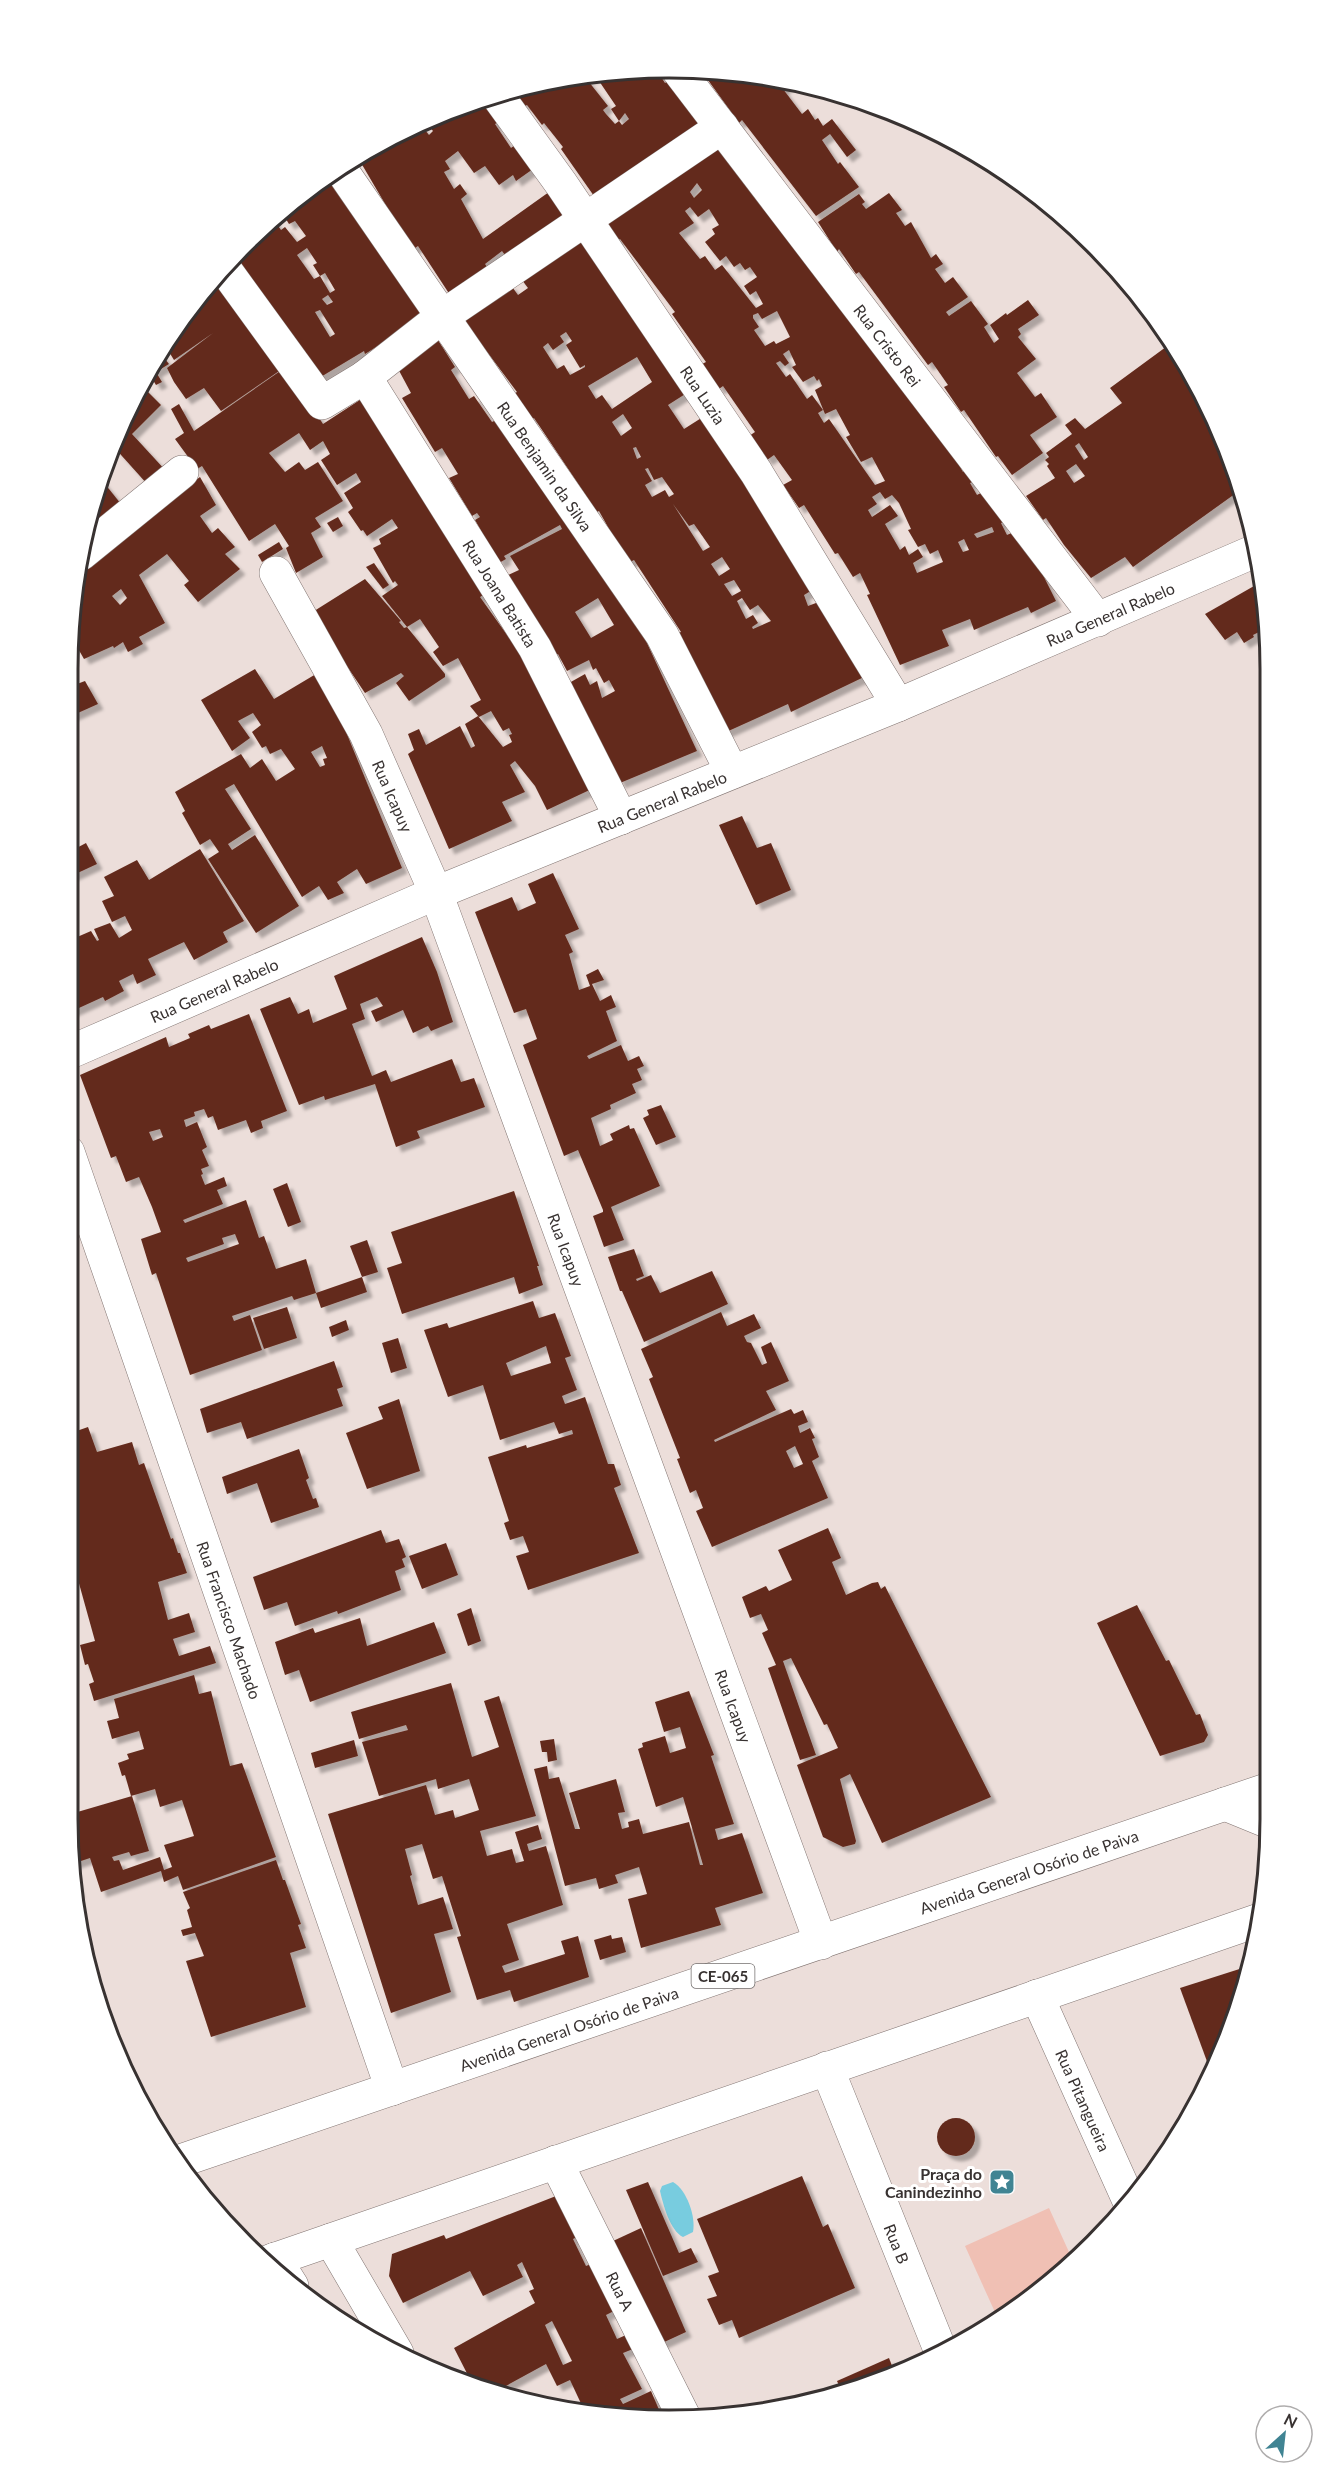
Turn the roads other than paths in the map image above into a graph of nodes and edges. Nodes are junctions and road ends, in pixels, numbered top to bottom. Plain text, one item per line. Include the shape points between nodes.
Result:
1 (684, 78) edge
2 (503, 102) edge
3 (722, 127) junction
4 (345, 175) edge
5 (584, 220) junction
6 (229, 275) edge
7 (443, 316) junction
8 (365, 377) junction
9 (182, 472) dead end
10 (91, 546) edge
11 (1249, 554) edge
12 (276, 573) dead end
13 (1098, 620) junction
14 (898, 705) junction
15 (732, 772) junction
16 (621, 818) junction
17 (436, 893) junction
18 (78, 1049) edge
19 (78, 1181) edge
20 (1260, 1792) edge
21 (1225, 1804) junction
22 (1260, 1818) edge
23 (1251, 1923) edge
24 (821, 1943) junction
25 (1036, 1996) junction
26 (827, 2068) junction
27 (392, 2089) junction
28 (186, 2159) edge
29 (556, 2162) junction
30 (1126, 2194) edge
31 (331, 2240) junction
32 (283, 2266) edge
33 (390, 2340) edge
34 (938, 2345) edge
35 (680, 2410) edge

1 - 3 street, Rua Cristo Rei
2 - 5 street, Rua Luzia
3 - 5 street
3 - 13 street, Rua Cristo Rei
4 - 7 street, Rua Benjamin da Silva
5 - 7 street
5 - 14 street, Rua Luzia via 756,472
6 - 8 street via 322,404
7 - 8 street
7 - 15 street, Rua Benjamin da Silva via 662,635
8 - 16 street, Rua Joana Batista via 535,648
9 - 10 street
11 - 13 street, Rua General Rabelo
12 - 17 street, Rua Icapuy via 366,734
13 - 14 street, Rua General Rabelo
14 - 15 street, Rua General Rabelo
15 - 16 street, Rua General Rabelo
16 - 17 street, Rua General Rabelo
17 - 18 street, Rua General Rabelo
17 - 24 street, Rua Icapuy
19 - 27 street, Rua Francisco Machado
20 - 21 street, Avenida General Osório de Paiva / CE-065
21 - 22 street
21 - 24 street, Avenida General Osório de Paiva / CE-065
23 - 25 street
24 - 27 street, Avenida General Osório de Paiva / CE-065
25 - 26 street
25 - 30 street, Rua Pitangueira
26 - 29 street
26 - 34 street, Rua B
27 - 28 street, Avenida General Osório de Paiva / CE-065
29 - 31 street
29 - 35 street, Rua A
31 - 32 street
31 - 33 street

